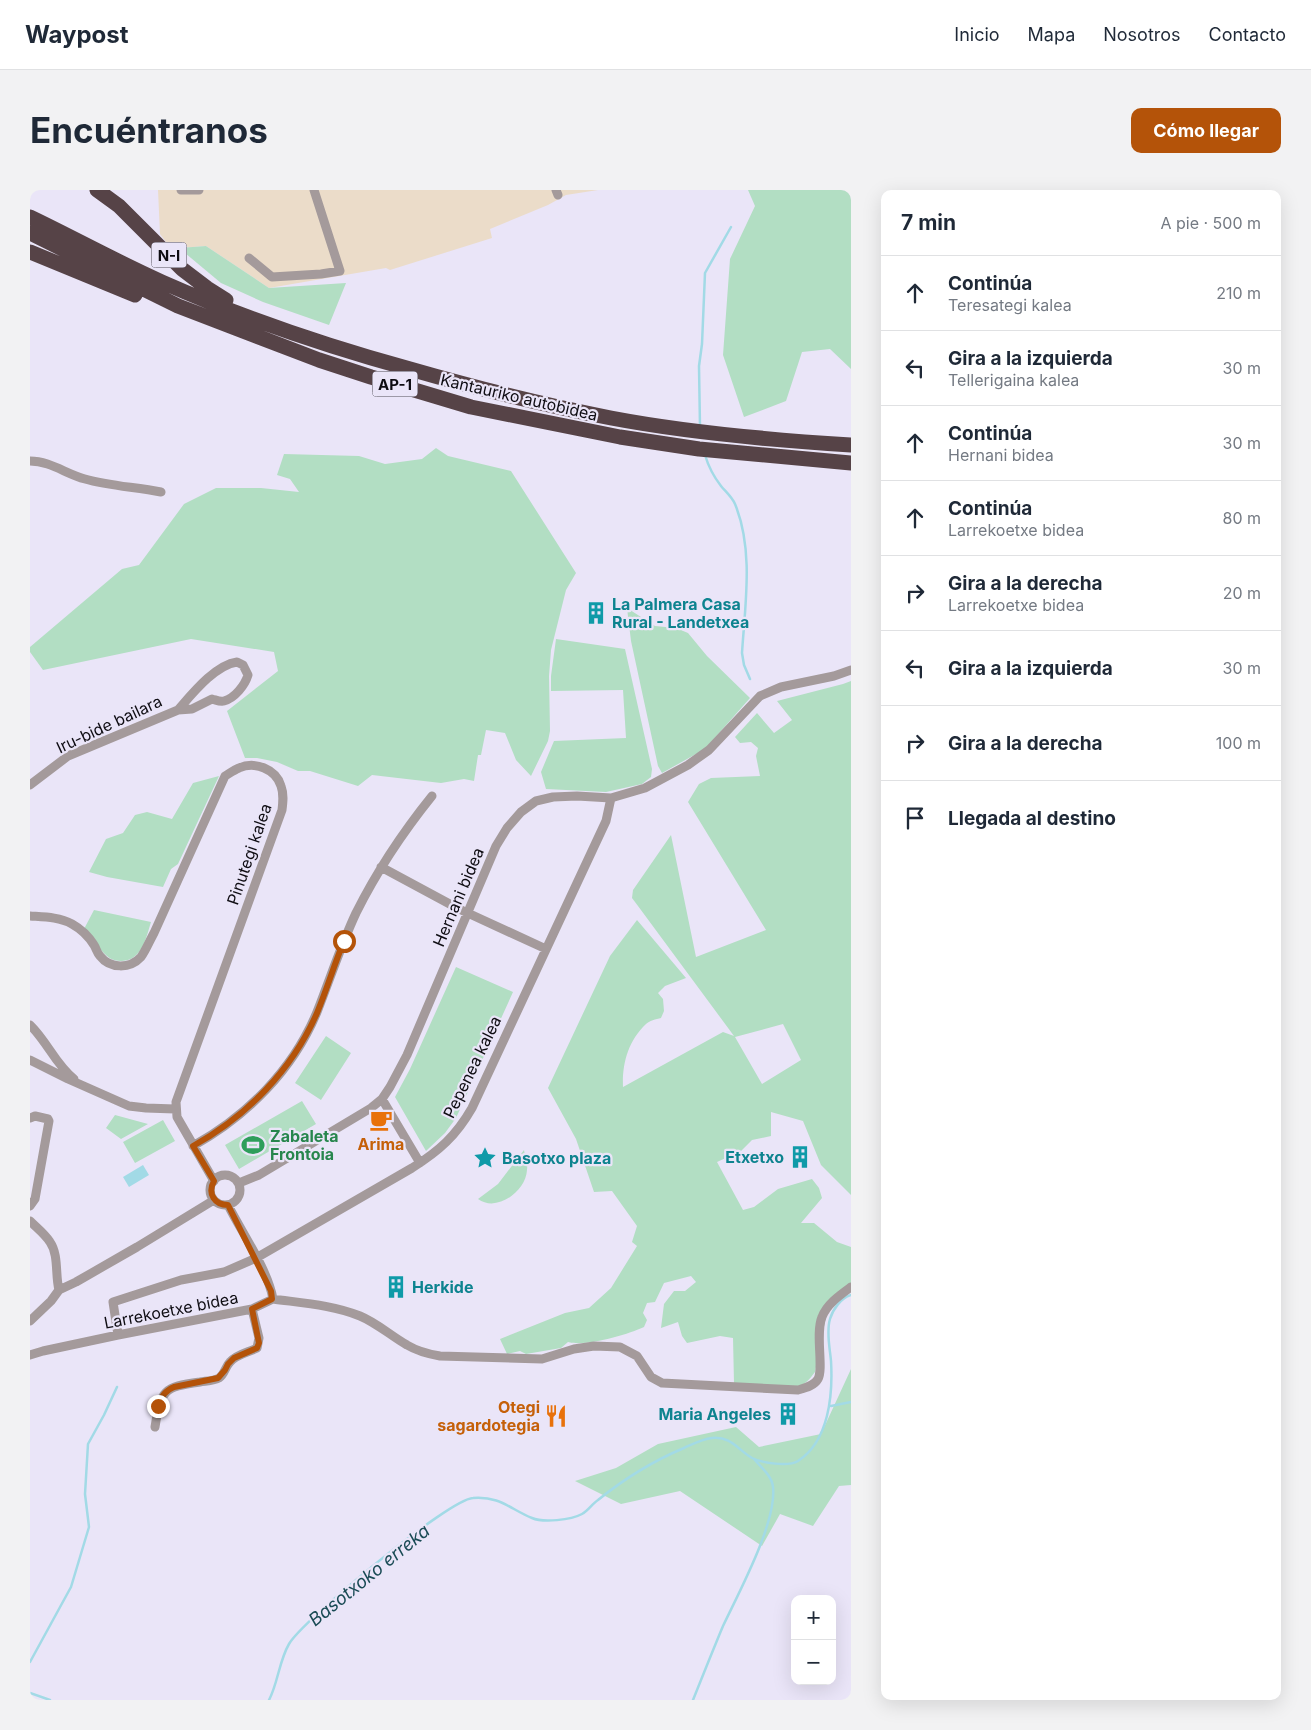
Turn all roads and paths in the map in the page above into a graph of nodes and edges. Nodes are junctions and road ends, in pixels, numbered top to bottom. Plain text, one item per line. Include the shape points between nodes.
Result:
1 (97, 190) edge
2 (181, 190) edge
3 (199, 190) edge
4 (314, 190) edge
5 (30, 216) edge
6 (30, 233) edge
7 (30, 252) edge
8 (249, 258) dead end
9 (178, 306) junction
10 (245, 315) junction
11 (851, 445) edge
12 (30, 461) edge
13 (851, 463) edge
14 (161, 492) dead end
15 (851, 670) edge
16 (178, 710) junction
17 (30, 785) edge
18 (432, 796) dead end
19 (611, 798) junction
20 (381, 867) junction
21 (468, 914) junction
22 (30, 916) edge
23 (546, 949) junction
24 (30, 1025) edge
25 (49, 1052) junction
26 (34, 1062) edge
27 (80, 1084) junction
28 (382, 1099) junction
29 (176, 1109) junction
30 (30, 1118) edge
31 (193, 1146) junction
32 (420, 1163) junction
33 (214, 1181) junction
34 (239, 1183) junction
35 (214, 1200) junction
36 (228, 1205) junction
37 (30, 1206) edge
38 (30, 1221) edge
39 (256, 1258) junction
40 (851, 1287) edge
41 (59, 1290) junction
42 (272, 1299) junction
43 (252, 1309) junction
44 (30, 1321) edge
45 (118, 1335) junction
46 (30, 1355) edge
47 (155, 1427) dead end

1 - 10 highway, N-I via 119,206 182,269
2 - 3 street
4 - 8 street via 340,271 272,277
5 - 10 highway, Kantauriko autobidea / AP-1 via 162,282
6 - 9 highway, Kantauriko autobidea / AP-1
7 - 9 highway via 150,301
9 - 13 highway, Kantauriko autobidea / AP-1 via 319,360 471,407 620,437 784,458
10 - 11 highway, Kantauriko autobidea / AP-1 via 355,353 477,388 625,420 781,441
12 - 14 street via 43,462 92,482
15 - 19 street, Hernani bidea via 781,687 760,696 709,750 688,765 645,788
16 - 16 street, Iru-bide bailara via 209,677 225,666 236,662 247,669 246,683 232,697 222,702 212,699 192,709
16 - 17 street, Iru-bide bailara via 68,756
18 - 20 street
19 - 21 street, Hernani bidea via 553,797 536,801 521,812 506,828 496,846
19 - 23 street, Pepenea kalea via 606,821
20 - 21 street
20 - 31 street via 356,913 316,1013 284,1069 239,1115
21 - 23 street
21 - 28 street, Hernani bidea via 407,1055
22 - 29 street, Pinutegi kalea via 72,924 84,933 109,963 122,966 135,962 154,933 225,776 240,767 252,765 263,767 275,775 281,785 282,810
23 - 32 street, Pepenea kalea via 464,1122 444,1145
24 - 25 street via 42,1037
25 - 26 street via 46,1060
25 - 27 street
26 - 27 street
27 - 29 street via 129,1106
28 - 32 street
28 - 34 street, Hernani bidea via 358,1118 259,1176
29 - 31 street via 177,1118
30 - 37 street via 35,1116 50,1121
31 - 33 street
32 - 39 street, Pepenea kalea
33 - 34 street via 220,1176 229,1176
33 - 35 street via 211,1191
34 - 36 street via 239,1196
35 - 36 street
35 - 41 street
36 - 39 street
38 - 41 street via 54,1247
39 - 42 street
39 - 45 street, Pepenea kalea via 224,1272 181,1280 113,1302
40 - 42 street via 828,1306 822,1317 818,1379 798,1390 662,1383 651,1377 637,1356 620,1347 574,1349 542,1359 440,1356 423,1353 361,1317 335,1308
41 - 44 street
42 - 43 street, Larrekoetxe bidea
43 - 45 street, Larrekoetxe bidea
43 - 47 street via 259,1338 257,1348 234,1358 218,1378 167,1390 158,1406
45 - 46 street, Larrekoetxe bidea

